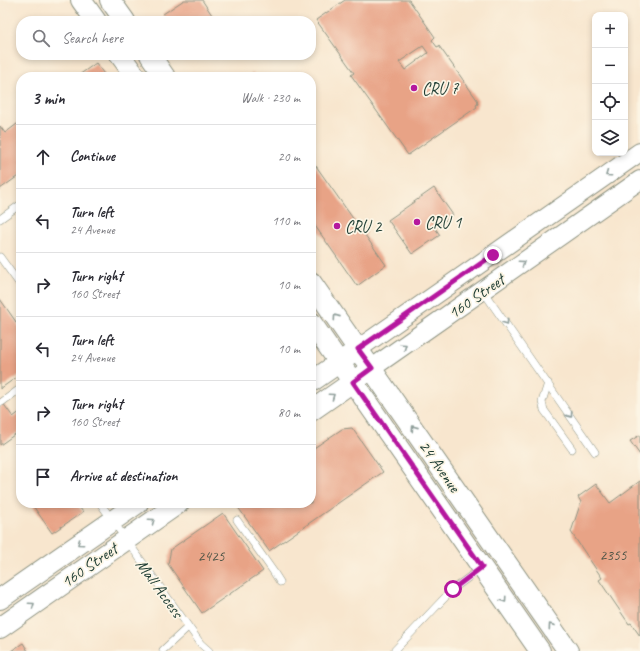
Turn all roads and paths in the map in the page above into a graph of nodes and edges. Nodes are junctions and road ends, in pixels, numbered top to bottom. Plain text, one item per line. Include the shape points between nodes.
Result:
1 (81, 0) edge
2 (110, 0) edge
3 (92, 16) edge
4 (121, 16) edge
5 (124, 60) edge
6 (154, 60) edge
7 (132, 72) edge
8 (162, 72) edge
9 (640, 152) edge
10 (640, 180) edge
11 (16, 208) edge
12 (0, 219) edge
13 (0, 257) edge
14 (16, 279) edge
15 (316, 289) edge
16 (483, 290) junction
17 (316, 329) edge
18 (358, 349) junction
19 (339, 362) junction
20 (372, 368) junction
21 (316, 378) edge
22 (353, 382) junction
23 (548, 383) junction
24 (16, 392) edge
25 (2, 402) dead end
26 (316, 408) edge
27 (572, 449) dead end
28 (595, 452) dead end
29 (104, 508) edge
30 (130, 508) edge
31 (172, 508) edge
32 (112, 520) junction
33 (237, 520) dead end
34 (126, 540) junction
35 (482, 567) junction
36 (280, 582) dead end
37 (0, 599) edge
38 (533, 601) junction
39 (188, 627) junction
40 (0, 628) edge
41 (163, 650) dead end
42 (209, 651) edge
43 (394, 651) edge
44 (540, 651) edge
45 (568, 651) edge

1 - 3 main road
2 - 4 main road
5 - 7 main road
6 - 8 main road
9 -> 18 street, 160 Street
16 -> 10 street, 160 Street
11 - 12 lane
13 - 14 lane
18 -> 15 main road, 24 Avenue
20 -> 16 street, 160 Street
16 -> 23 lane
17 - 19 main road, 24 Avenue
18 - 19 main road, 160 Street
18 - 20 main road, 24 Avenue
19 - 21 main road, 160 Street
19 - 22 main road, 24 Avenue
20 - 22 main road, 160 Street
38 -> 20 main road, 24 Avenue
26 -> 22 main road, 160 Street
22 - 35 main road, 24 Avenue
23 - 27 lane via 542,402 544,410
23 -> 28 lane
24 - 25 lane
29 - 32 lane, Mall Access
30 - 32 main road, 160 Street
34 -> 31 main road, 160 Street
32 - 34 lane, Mall Access
32 -> 37 main road, 160 Street
33 - 36 lane
34 - 39 lane, Mall Access
40 -> 34 main road, 160 Street
35 - 38 main road via 496,570
35 - 43 lane via 453,589
35 -> 44 main road, 24 Avenue
45 -> 38 main road, 24 Avenue
39 - 41 lane
39 - 42 lane, Mall Access

